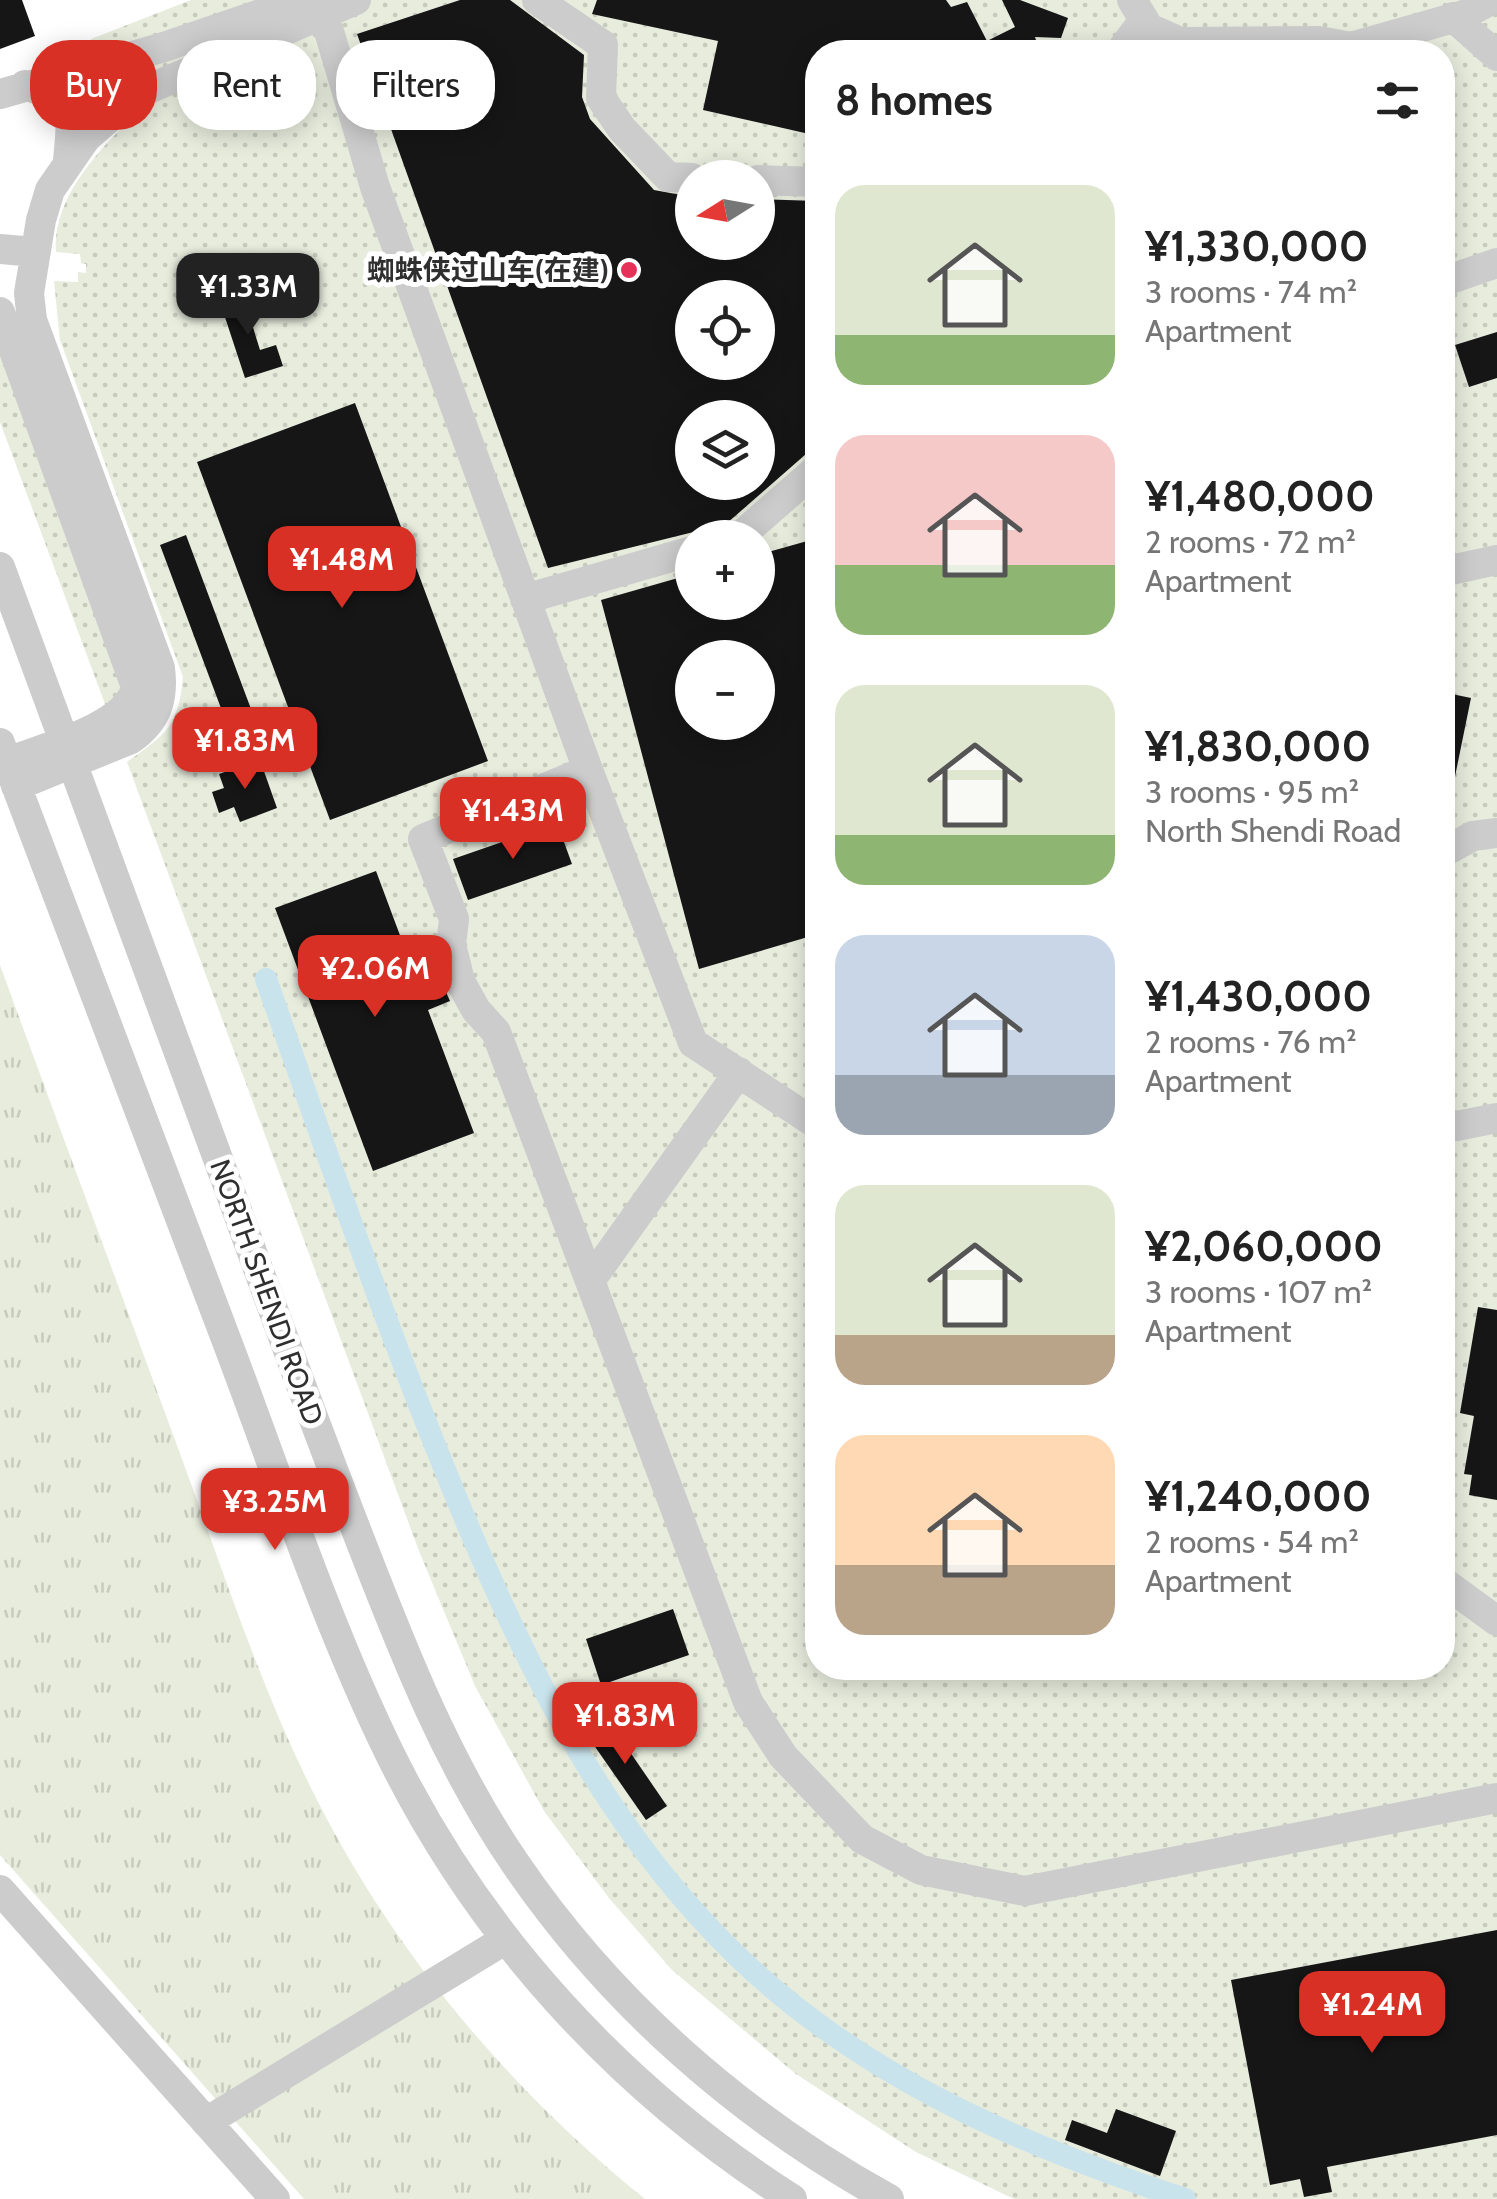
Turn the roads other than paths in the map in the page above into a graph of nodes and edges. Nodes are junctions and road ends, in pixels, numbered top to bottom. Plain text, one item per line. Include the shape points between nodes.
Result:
1 (356, 0) edge
2 (538, 0) edge
3 (1491, 0) edge
4 (1138, 10) edge
5 (323, 11) junction
6 (1453, 17) junction
7 (1125, 40) edge
8 (1176, 40) edge
9 (1403, 40) edge
10 (1497, 56) edge
11 (12, 89) edge
12 (68, 160) junction
13 (675, 177) edge
14 (775, 181) edge
15 (805, 182) edge
16 (0, 249) edge
17 (34, 252) junction
18 (1497, 263) edge
19 (1455, 278) edge
20 (0, 312) edge
21 (805, 479) edge
22 (759, 520) edge
23 (675, 556) edge
24 (1497, 560) edge
25 (0, 567) edge
26 (1455, 569) edge
27 (525, 600) junction
28 (68, 752) junction
29 (8, 764) edge
30 (588, 770) junction
31 (1497, 833) edge
32 (1455, 846) edge
33 (739, 1072) junction
34 (805, 1116) edge
35 (1497, 1118) edge
36 (1455, 1125) edge
37 (590, 1281) junction
38 (1455, 1590) edge
39 (1497, 1621) edge
40 (1497, 1798) edge
41 (0, 1890) edge
42 (506, 1939) junction
43 (206, 2122) junction
44 (275, 2199) edge
45 (792, 2199) edge
46 (890, 2199) edge

1 - 5 street
2 - 13 street via 603,45 601,98 622,129
3 - 6 street
4 - 7 street
4 - 8 street via 1149,28
5 - 11 street via 281,7
5 - 12 street via 137,94
5 - 27 street via 375,187
6 - 9 street
6 - 10 street
11 - 12 street via 58,96 67,105
12 - 17 street via 50,190
14 - 15 street
16 - 17 street
17 - 28 street via 29,293 38,341 163,691 147,728 131,740
18 - 19 street
20 - 28 street via 136,687 133,701
21 - 22 street
23 - 27 street
24 - 26 street
25 - 28 street, NORTH SHENDI ROAD
27 - 30 street
28 - 29 street
28 - 46 street, NORTH SHENDI ROAD via 306,1401 446,1747 526,1877 600,1972 650,2023 796,2142
29 - 42 street, NORTH SHENDI ROAD via 361,1691 431,1830
30 - 33 street via 693,1043
30 - 37 street via 423,839 454,919 451,944 460,981 496,1032
31 - 32 street
33 - 34 street
33 - 37 street
35 - 36 street
37 - 40 street via 748,1702 783,1756 862,1839 920,1870 1025,1892
38 - 39 street
41 - 43 street
42 - 43 street
42 - 45 street, NORTH SHENDI ROAD via 615,2063 723,2154
43 - 44 street

